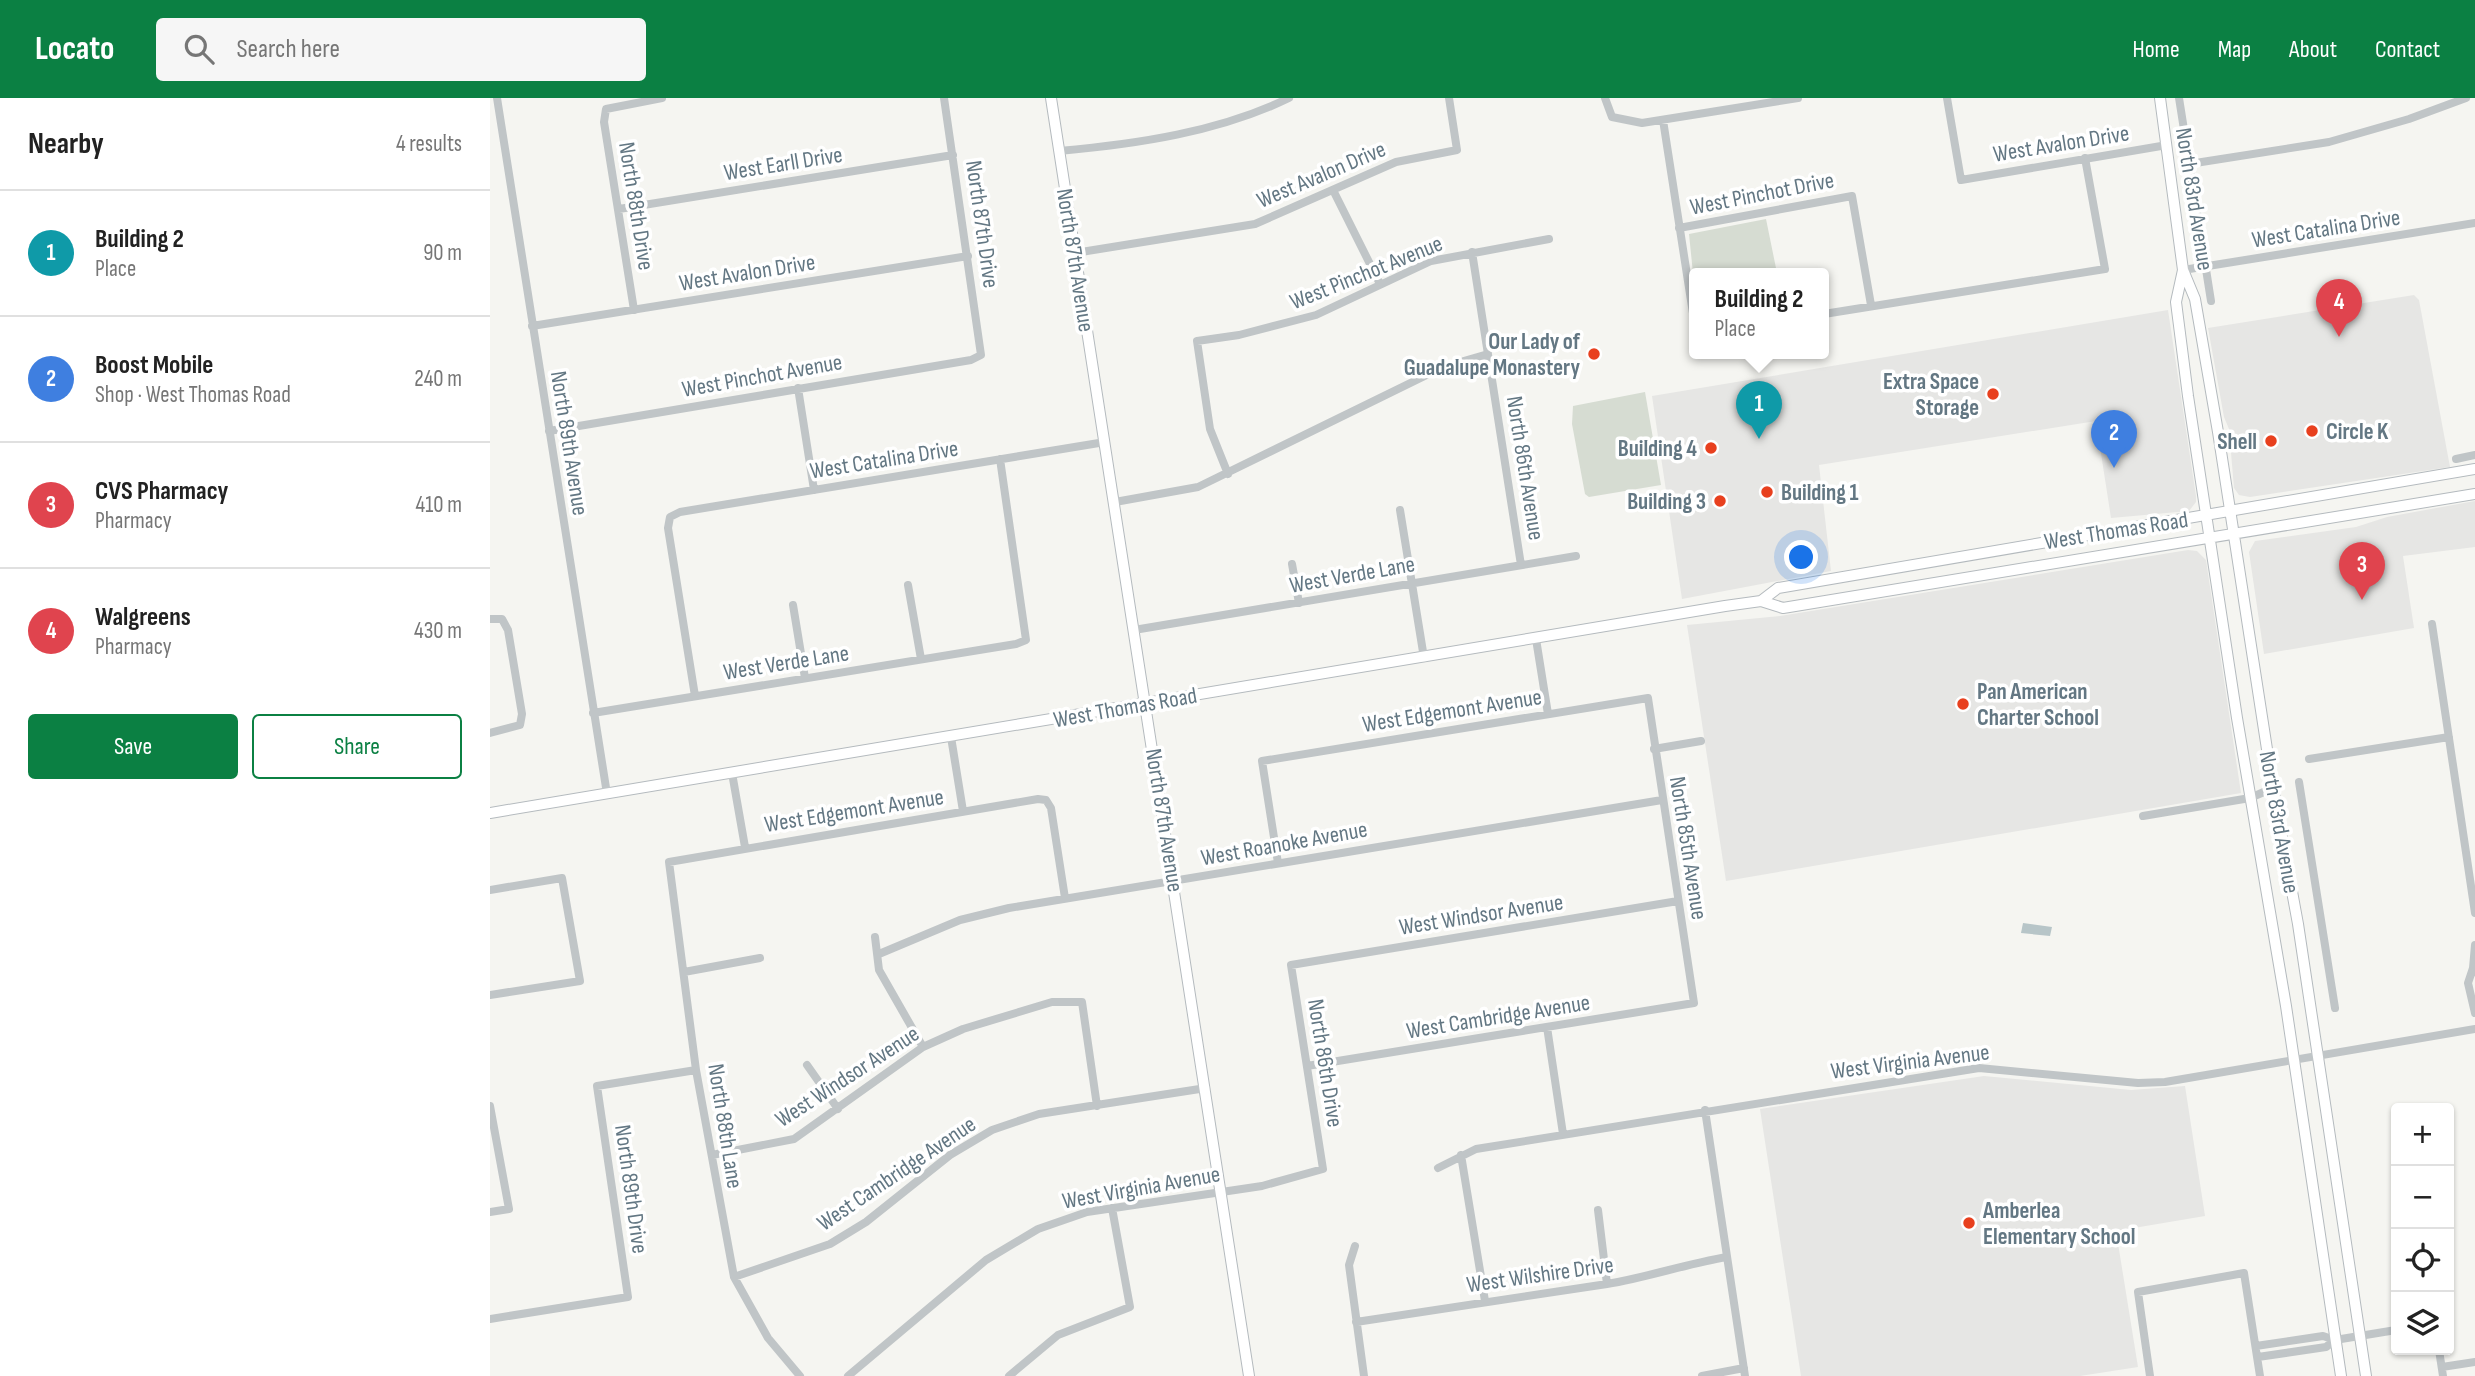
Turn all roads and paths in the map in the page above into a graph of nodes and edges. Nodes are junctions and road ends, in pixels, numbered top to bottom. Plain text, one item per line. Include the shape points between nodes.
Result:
1 (497, 98) edge
2 (662, 98) edge
3 (944, 98) edge
4 (1051, 98) edge
5 (1289, 98) edge
6 (1449, 98) edge
7 (1605, 98) edge
8 (1798, 98) edge
9 (1947, 98) edge
10 (2160, 98) edge
11 (2179, 98) edge
12 (2466, 98) edge
13 (1663, 120) junction
14 (2167, 145) junction
15 (1059, 151) junction
16 (953, 155) junction
17 (2085, 158) junction
18 (2189, 164) junction
19 (1334, 190) junction
20 (619, 209) junction
21 (2475, 223) edge
22 (1679, 228) junction
23 (1549, 239) dead end
24 (1472, 252) junction
25 (1075, 253) junction
26 (968, 256) junction
27 (2205, 267) junction
28 (2183, 270) junction
29 (1380, 284) junction
30 (1689, 289) edge
31 (2211, 301) dead end
32 (1871, 305) junction
33 (634, 310) junction
34 (1829, 313) edge
35 (532, 326) junction
36 (1488, 354) junction
37 (981, 355) joint
38 (798, 388) junction
39 (548, 431) junction
40 (1105, 442) junction
41 (2475, 455) edge
42 (1000, 459) junction
43 (2456, 459) dead end
44 (2475, 469) edge
45 (1228, 474) junction
46 (814, 490) junction
47 (2475, 494) edge
48 (1115, 502) junction
49 (1400, 510) dead end
50 (2231, 512) junction
51 (2206, 516) junction
52 (2235, 535) junction
53 (2210, 539) junction
54 (1973, 554) junction
55 (1576, 556) dead end
56 (1292, 564) dead end
57 (1521, 565) junction
58 (1976, 576) junction
59 (1412, 583) junction
60 (908, 585) dead end
61 (1761, 601) junction
62 (1298, 603) junction
63 (793, 605) dead end
64 (490, 619) edge
65 (2432, 624) dead end
66 (1134, 630) junction
67 (1536, 639) junction
68 (1424, 658) junction
69 (921, 659) junction
70 (805, 678) junction
71 (695, 696) junction
72 (1648, 698) joint
73 (1147, 704) junction
74 (593, 713) junction
75 (1548, 714) junction
76 (490, 733) edge
77 (951, 737) junction
78 (2449, 737) junction
79 (1701, 741) dead end
80 (1654, 749) junction
81 (2309, 759) dead end
82 (732, 773) junction
83 (2299, 782) dead end
84 (2273, 789) junction
85 (607, 794) junction
86 (2250, 798) junction
87 (1662, 800) junction
88 (963, 811) junction
89 (490, 813) edge
90 (2143, 816) dead end
91 (745, 847) junction
92 (669, 862) joint
93 (1278, 863) junction
94 (1174, 881) junction
95 (490, 890) edge
96 (1065, 898) junction
97 (1678, 901) junction
98 (2475, 913) edge
99 (875, 937) dead end
100 (2475, 945) edge
101 (879, 954) junction
102 (760, 958) dead end
103 (1291, 965) joint
104 (2474, 970) edge
105 (684, 972) junction
106 (490, 995) edge
107 (1694, 1003) joint
108 (2335, 1008) dead end
109 (2475, 1013) edge
110 (1547, 1027) junction
111 (2475, 1029) edge
112 (923, 1047) junction
113 (2318, 1057) junction
114 (2294, 1061) junction
115 (807, 1065) dead end
116 (1307, 1066) junction
117 (696, 1070) junction
118 (1206, 1088) junction
119 (491, 1106) edge
120 (1097, 1106) junction
121 (838, 1109) junction
122 (1705, 1110) junction
123 (1563, 1134) junction
124 (712, 1155) junction
125 (1461, 1155) junction
126 (1324, 1168) joint
127 (1438, 1168) dead end
128 (1222, 1192) junction
129 (1112, 1208) junction
130 (1598, 1210) dead end
131 (490, 1212) edge
132 (1355, 1246) dead end
133 (1727, 1257) junction
134 (734, 1277) junction
135 (1607, 1284) junction
136 (1485, 1301) junction
137 (490, 1319) edge
138 (1356, 1322) junction
139 (2391, 1330) edge
140 (2360, 1336) junction
141 (2335, 1339) junction
142 (2292, 1340) junction
143 (2256, 1346) junction
144 (2293, 1352) junction
145 (2258, 1357) junction
146 (2475, 1362) edge
147 (1744, 1372) edge
148 (2443, 1372) edge
149 (800, 1376) edge
150 (848, 1376) edge
151 (1009, 1376) edge
152 (1249, 1376) edge
153 (1364, 1376) edge
154 (1702, 1376) edge
155 (2150, 1376) edge
156 (2260, 1376) edge
157 (2341, 1376) edge
158 (2366, 1376) edge

1 - 35 street, North 89th Avenue
2 - 20 street, North 88th Drive via 606,109 604,122
3 - 16 street, North 87th Drive
4 - 15 main road, North 87th Avenue
5 - 15 street via 1214,128
6 - 19 street, West Avalon Drive via 1457,150 1396,162
7 - 13 street via 1612,117 1628,122
8 - 13 street
9 - 17 street, West Avalon Drive via 1961,180
10 - 14 main road, North 83rd Avenue
11 - 18 street, North 83rd Avenue
12 - 18 street via 2329,142
13 - 22 street
14 - 17 street, West Avalon Drive
14 - 28 main road, North 83rd Avenue
15 - 25 main road, North 87th Avenue
16 - 20 street, West Earll Drive
16 - 26 street, North 87th Drive
17 - 32 street via 2105,268
18 - 27 street, North 83rd Avenue
19 - 25 street, West Avalon Drive via 1255,224
19 - 29 street
20 - 33 street, North 88th Drive
21 - 27 street, West Catalina Drive
22 - 30 street
22 - 32 street, West Pinchot Drive via 1852,196
23 - 24 street, West Pinchot Avenue
24 - 29 street, West Pinchot Avenue via 1431,261
24 - 36 street, North 86th Avenue
25 - 40 main road, North 87th Avenue
26 - 33 street, West Avalon Drive
26 - 37 street, North 87th Drive
27 - 28 street, West Catalina Drive
27 - 31 street, North 83rd Avenue
28 - 50 main road, North 83rd Avenue via 2195,299
28 - 51 main road, North 83rd Avenue via 2176,302
29 - 45 street, West Pinchot Avenue via 1306,318 1198,341 1210,429
32 - 34 street
33 - 35 street, West Avalon Drive
35 - 39 street, North 89th Avenue
36 - 45 street via 1443,367
36 - 57 street, North 86th Avenue
37 - 38 street, West Pinchot Avenue
38 - 39 street, West Pinchot Avenue
38 - 46 street
39 - 74 street, North 89th Avenue
40 - 42 street, West Catalina Drive
40 - 48 main road, North 87th Avenue
41 - 43 street
42 - 46 street, West Catalina Drive
42 - 69 street, West Verde Lane via 1026,639
44 - 50 main road, West Thomas Road
45 - 48 street via 1198,488
46 - 71 street, West Catalina Drive via 670,517 668,528
47 - 52 main road, West Thomas Road
48 - 66 main road, North 87th Avenue
49 - 59 street
50 - 51 main road, West Thomas Road
50 - 52 main road, North 83rd Avenue
51 - 53 main road, North 83rd Avenue
51 - 54 main road, West Thomas Road
52 - 53 main road, West Thomas Road
52 - 84 main road, North 83rd Avenue
53 - 58 main road, West Thomas Road
53 - 86 main road, North 83rd Avenue
54 - 58 main road
54 - 61 main road, West Thomas Road via 1778,588
55 - 57 street, West Verde Lane
56 - 62 street
57 - 59 street, West Verde Lane
58 - 61 main road, West Thomas Road via 1783,607
59 - 62 street, West Verde Lane
59 - 68 street
60 - 69 street
61 - 67 main road, West Thomas Road
62 - 66 street, West Verde Lane
63 - 70 street
64 - 76 street via 502,619 508,630 522,714 520,724
65 - 78 street
66 - 73 main road, North 87th Avenue
67 - 68 main road, West Thomas Road
67 - 75 street
68 - 73 main road, West Thomas Road
69 - 70 street, West Verde Lane
70 - 71 street, West Verde Lane
71 - 74 street, West Verde Lane
72 - 75 street, West Edgemont Avenue
72 - 80 street, North 85th Avenue
73 - 77 main road, West Thomas Road
73 - 94 main road, North 87th Avenue
74 - 85 street, North 89th Avenue
75 - 93 street, West Edgemont Avenue via 1262,761
77 - 82 main road, West Thomas Road
77 - 88 street
78 - 81 street
78 - 98 street
79 - 80 street
80 - 87 street, North 85th Avenue
82 - 85 main road, West Thomas Road
82 - 91 street
83 - 108 street
84 - 86 street
84 - 113 main road, North 83rd Avenue
85 - 89 main road, West Thomas Road
86 - 90 street
86 - 114 main road, North 83rd Avenue
87 - 93 street, West Roanoke Avenue
87 - 97 street, North 85th Avenue
88 - 91 street, West Edgemont Avenue
88 - 96 street, West Edgemont Avenue via 1046,800
91 - 92 street, West Edgemont Avenue
92 - 105 street, North 88th Lane
93 - 94 street, West Roanoke Avenue
94 - 96 street, West Roanoke Avenue
94 - 118 main road, North 87th Avenue
95 - 106 street via 562,878 580,981
96 - 101 street, West Roanoke Avenue via 960,920
97 - 103 street, West Windsor Avenue
97 - 107 street, North 85th Avenue
99 - 101 street
100 - 104 street
101 - 112 street via 879,970
102 - 105 street
103 - 116 street, North 86th Drive
104 - 109 street via 2468,983
105 - 117 street, North 88th Lane
107 - 110 street, West Cambridge Avenue
110 - 116 street, West Cambridge Avenue
110 - 123 street
111 - 113 street, West Virginia Avenue
112 - 120 street, West Windsor Avenue via 1003,1015 1052,1003 1082,1002
112 - 121 street, West Windsor Avenue
113 - 114 street, West Virginia Avenue
113 - 140 main road, North 83rd Avenue
114 - 122 street, West Virginia Avenue via 2138,1083 1979,1068
114 - 141 main road, North 83rd Avenue
115 - 121 street
116 - 126 street, North 86th Drive
117 - 124 street, North 88th Lane
117 - 137 street, North 89th Drive via 597,1086 628,1297
118 - 120 street, West Cambridge Avenue
118 - 128 main road, North 87th Avenue
119 - 131 street via 509,1209
120 - 134 street, West Cambridge Avenue via 1039,1115 992,1130 950,1155 866,1222 830,1244
121 - 124 street, West Windsor Avenue via 794,1139
122 - 123 street, West Virginia Avenue
122 - 133 street
123 - 125 street, West Virginia Avenue
124 - 134 street, North 88th Lane
125 - 127 street, West Virginia Avenue
125 - 136 street
126 - 128 street, West Virginia Avenue
128 - 129 street, West Virginia Avenue
128 - 152 main road, North 87th Avenue
129 - 150 street, West Virginia Avenue via 1038,1229 999,1251
129 - 151 street via 1130,1307 1058,1335
130 - 135 street
132 - 138 street via 1349,1265
133 - 135 street, West Wilshire Drive
133 - 147 street
134 - 149 street, North 88th Lane via 768,1338
135 - 136 street, West Wilshire Drive
136 - 138 street, West Wilshire Drive
138 - 153 street
139 - 140 street
140 - 141 street
140 - 158 main road, North 83rd Avenue
141 - 142 street
141 - 144 street via 2326,1347
141 - 157 main road, North 83rd Avenue
142 - 143 street
142 - 144 street
143 - 145 street
143 - 155 street via 2244,1273 2138,1292
144 - 145 street
145 - 156 street
146 - 148 street
147 - 154 street

